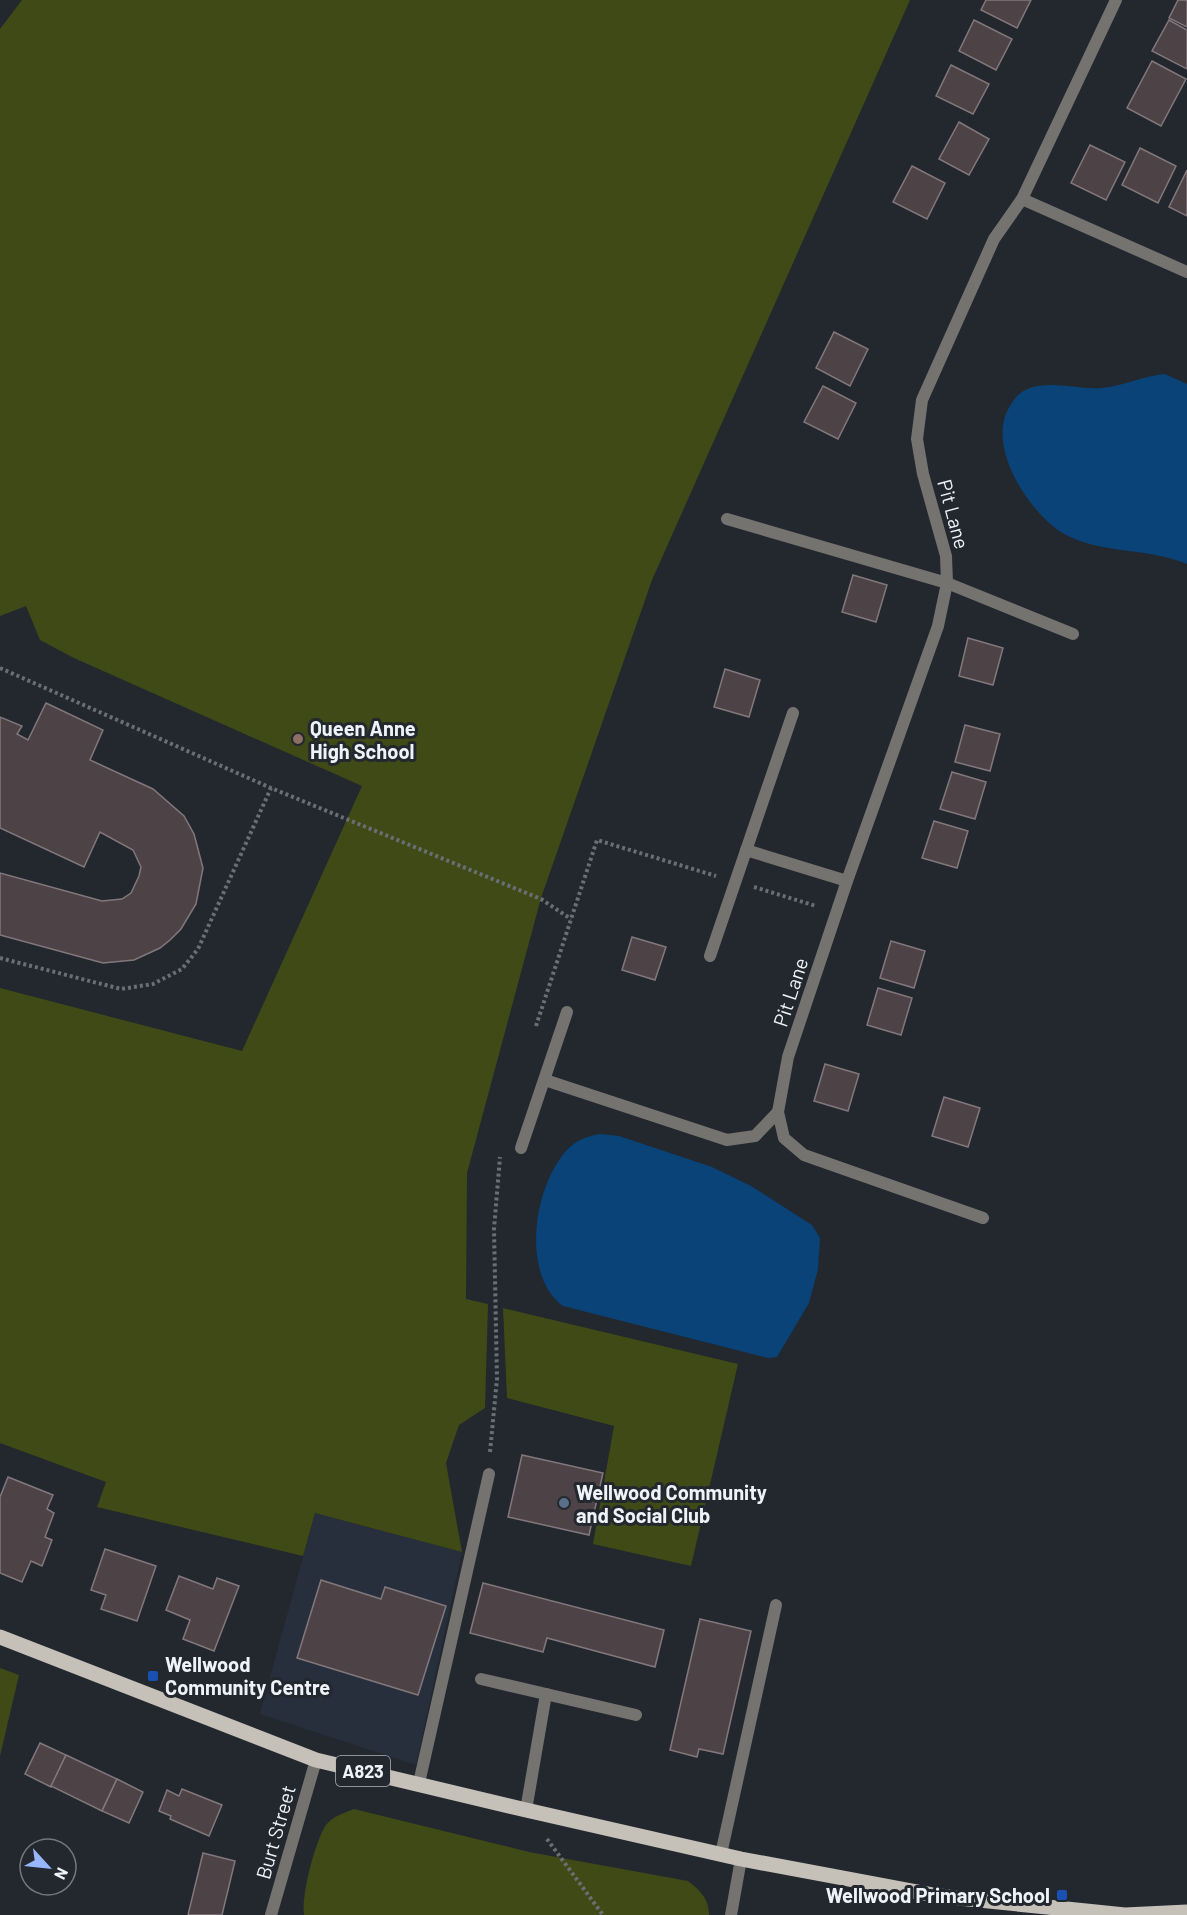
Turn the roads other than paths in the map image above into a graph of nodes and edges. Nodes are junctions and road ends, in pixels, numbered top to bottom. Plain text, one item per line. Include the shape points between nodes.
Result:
1 (1116, 0) edge
2 (1022, 199) junction
3 (1187, 272) edge
4 (727, 519) dead end
5 (947, 583) junction
6 (1073, 634) dead end
7 (794, 714) dead end
8 (746, 850) junction
9 (847, 881) junction
10 (710, 956) dead end
11 (567, 1011) dead end
12 (545, 1080) junction
13 (778, 1112) junction
14 (521, 1148) dead end
15 (983, 1218) dead end
16 (489, 1474) dead end
17 (776, 1605) dead end
18 (0, 1636) edge
19 (481, 1679) dead end
20 (546, 1694) junction
21 (636, 1715) dead end
22 (316, 1760) junction
23 (419, 1783) junction
24 (526, 1810) junction
25 (721, 1854) junction
26 (741, 1859) junction
27 (1187, 1912) edge
28 (272, 1915) edge
29 (731, 1915) edge

1 - 2 street, Pit Lane
2 - 3 street
2 - 5 street, Pit Lane via 994,239 922,400 917,439 946,556
4 - 5 street
5 - 6 street
5 - 9 street, Pit Lane via 938,626
7 - 8 street
8 - 9 street
8 - 10 street
9 - 13 street, Pit Lane via 789,1057
11 - 12 street
12 - 13 street via 727,1140 755,1136
12 - 14 street
13 - 15 street via 784,1138 804,1155
16 - 23 street
17 - 25 street
18 - 22 main road, A823
19 - 20 street
20 - 21 street
20 - 24 street
22 - 23 main road, A823
22 - 28 street, Burt Street
23 - 24 main road, A823
24 - 25 main road, A823
25 - 26 main road, A823
26 - 27 main road, A823 via 939,1896 1125,1915
26 - 29 street

